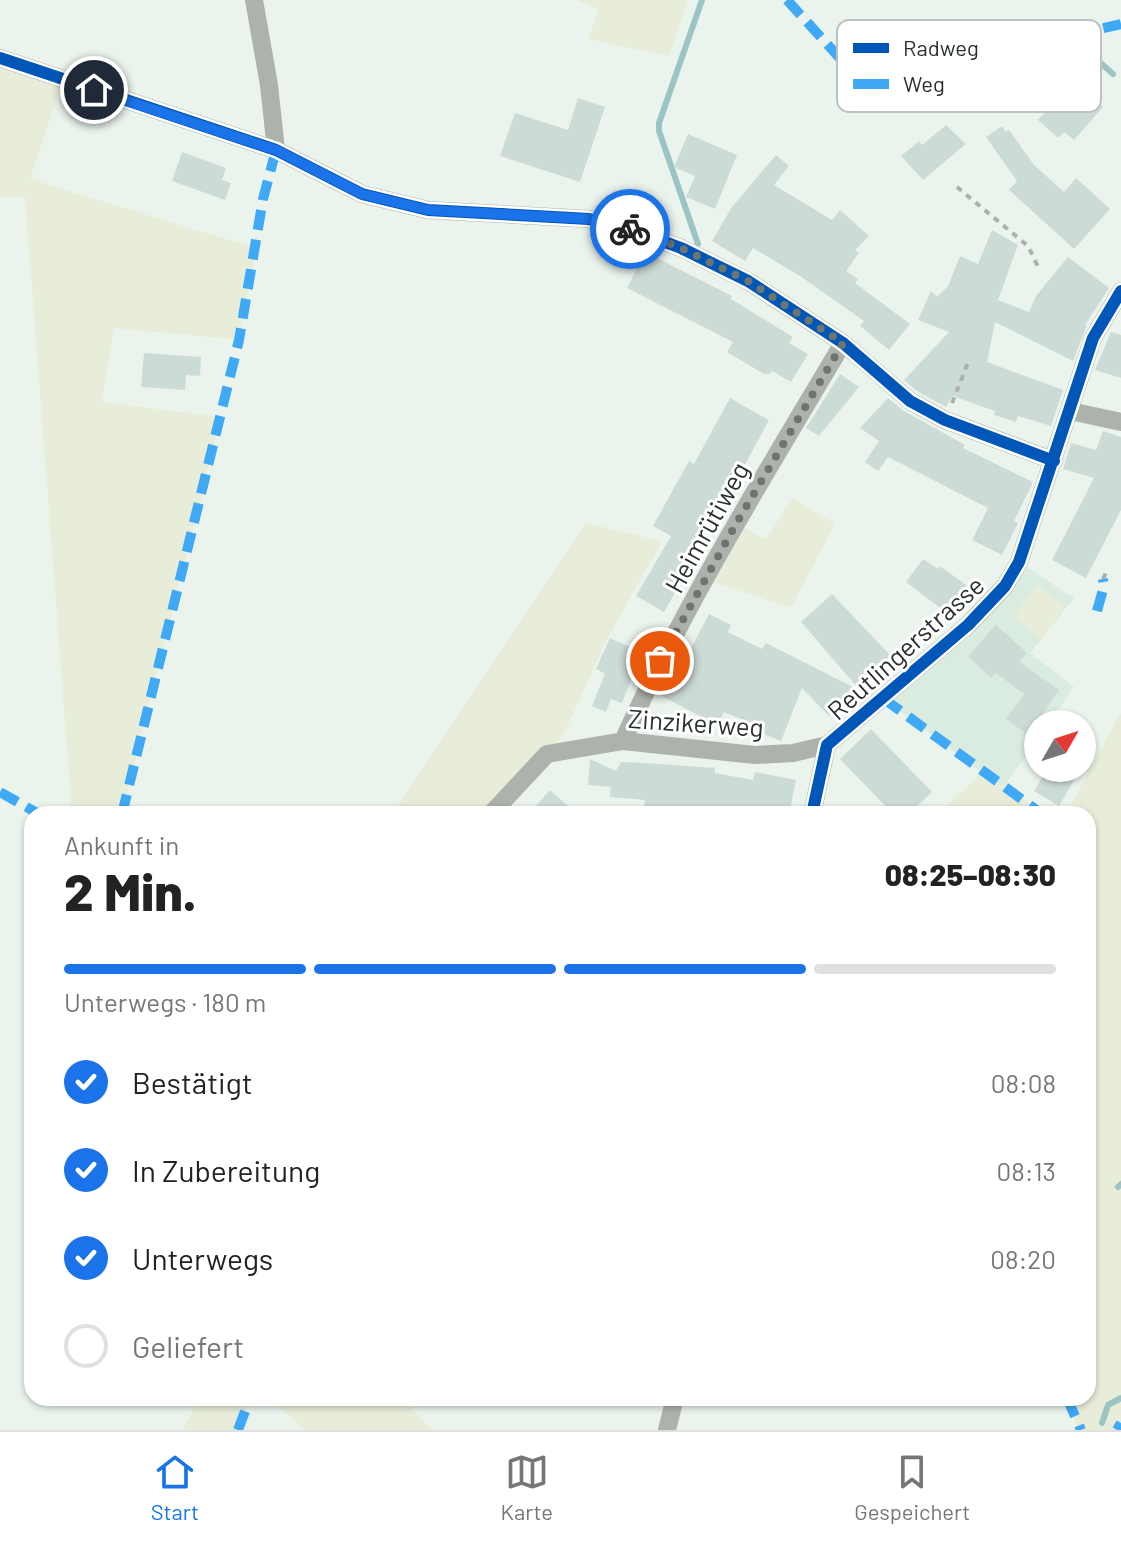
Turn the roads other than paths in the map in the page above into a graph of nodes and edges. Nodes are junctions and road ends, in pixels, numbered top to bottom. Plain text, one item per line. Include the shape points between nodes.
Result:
1 (254, 0) edge
2 (0, 58) edge
3 (276, 150) junction
4 (1121, 291) edge
5 (843, 343) junction
6 (1070, 411) junction
7 (1121, 422) edge
8 (1054, 461) junction
9 (623, 741) junction
10 (827, 745) junction
11 (498, 806) edge
12 (814, 806) edge
13 (673, 1406) edge
14 (667, 1430) edge

1 - 3 street
2 - 3 street
3 - 5 street via 362,194 428,210 589,219 630,229 748,281
4 - 6 street, Reutlingerstrasse via 1093,338
5 - 8 street via 910,401 945,420
5 - 9 street, Heimrütiweg via 736,524 651,678
6 - 7 street
6 - 8 street, Reutlingerstrasse
8 - 10 street, Reutlingerstrasse via 1019,562 1005,586 968,625
9 - 10 street, Zinzikerweg via 755,755
9 - 11 street, Zinzikerweg via 547,754
10 - 12 street, Reutlingerstrasse
13 - 14 street

